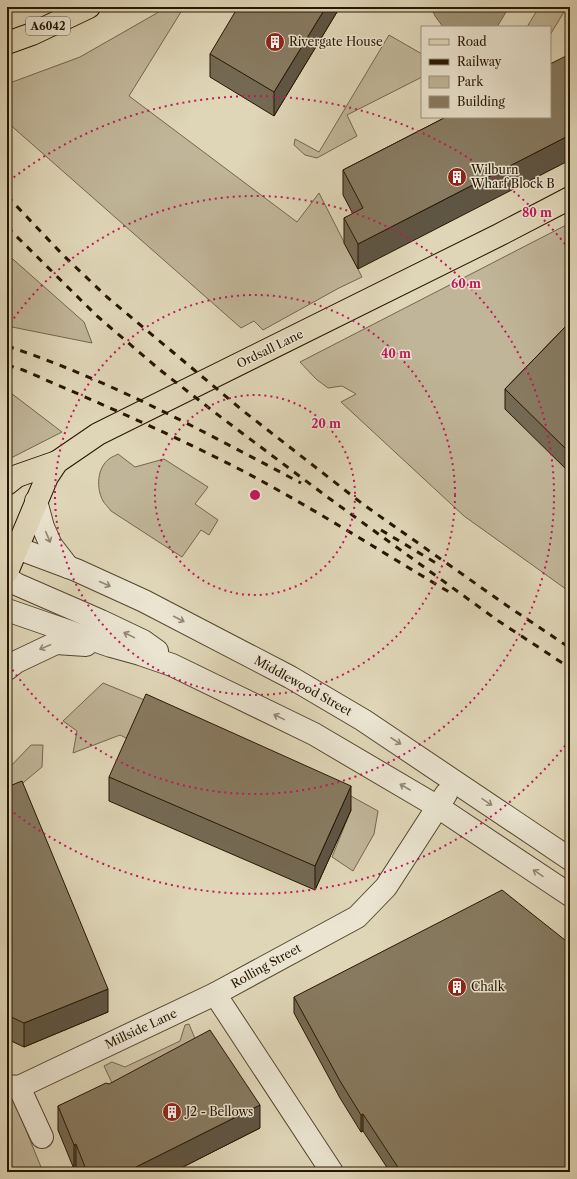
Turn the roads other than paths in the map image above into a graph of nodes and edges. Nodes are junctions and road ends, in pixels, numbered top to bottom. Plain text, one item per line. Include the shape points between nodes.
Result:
1 (89, 7) edge
2 (7, 43) edge
3 (570, 198) edge
4 (57, 462) junction
5 (7, 484) edge
6 (36, 502) junction
7 (12, 546) edge
8 (69, 568) junction
9 (7, 572) edge
10 (7, 578) edge
11 (7, 610) edge
12 (111, 646) junction
13 (172, 665) junction
14 (7, 669) edge
15 (455, 780) junction
16 (438, 807) junction
17 (570, 859) edge
18 (570, 895) edge
19 (215, 994) junction
20 (13, 1086) edge
21 (42, 1137) dead end
22 (332, 1172) edge

1 - 2 main road, A6042
3 - 4 main road, Ordsall Lane via 98,434
4 - 5 main road via 17,476
4 - 6 main road, Ordsall Lane
6 - 7 main road, Ordsall Lane
6 -> 8 street via 51,544
7 - 8 street, Middlewood Street
7 - 9 main road, Ordsall Lane
8 -> 15 street, Middlewood Street via 144,601 290,677 363,720
13 -> 10 street via 143,642
11 - 12 street
12 - 13 street
12 -> 14 street via 56,643
16 -> 13 street via 314,734
15 - 16 street, Rolling Street
15 -> 17 street, Middlewood Street
18 -> 16 street
16 - 19 street, Rolling Street via 386,887 357,917
19 - 20 street, Millside Lane via 67,1064
19 - 22 street
20 - 21 street

